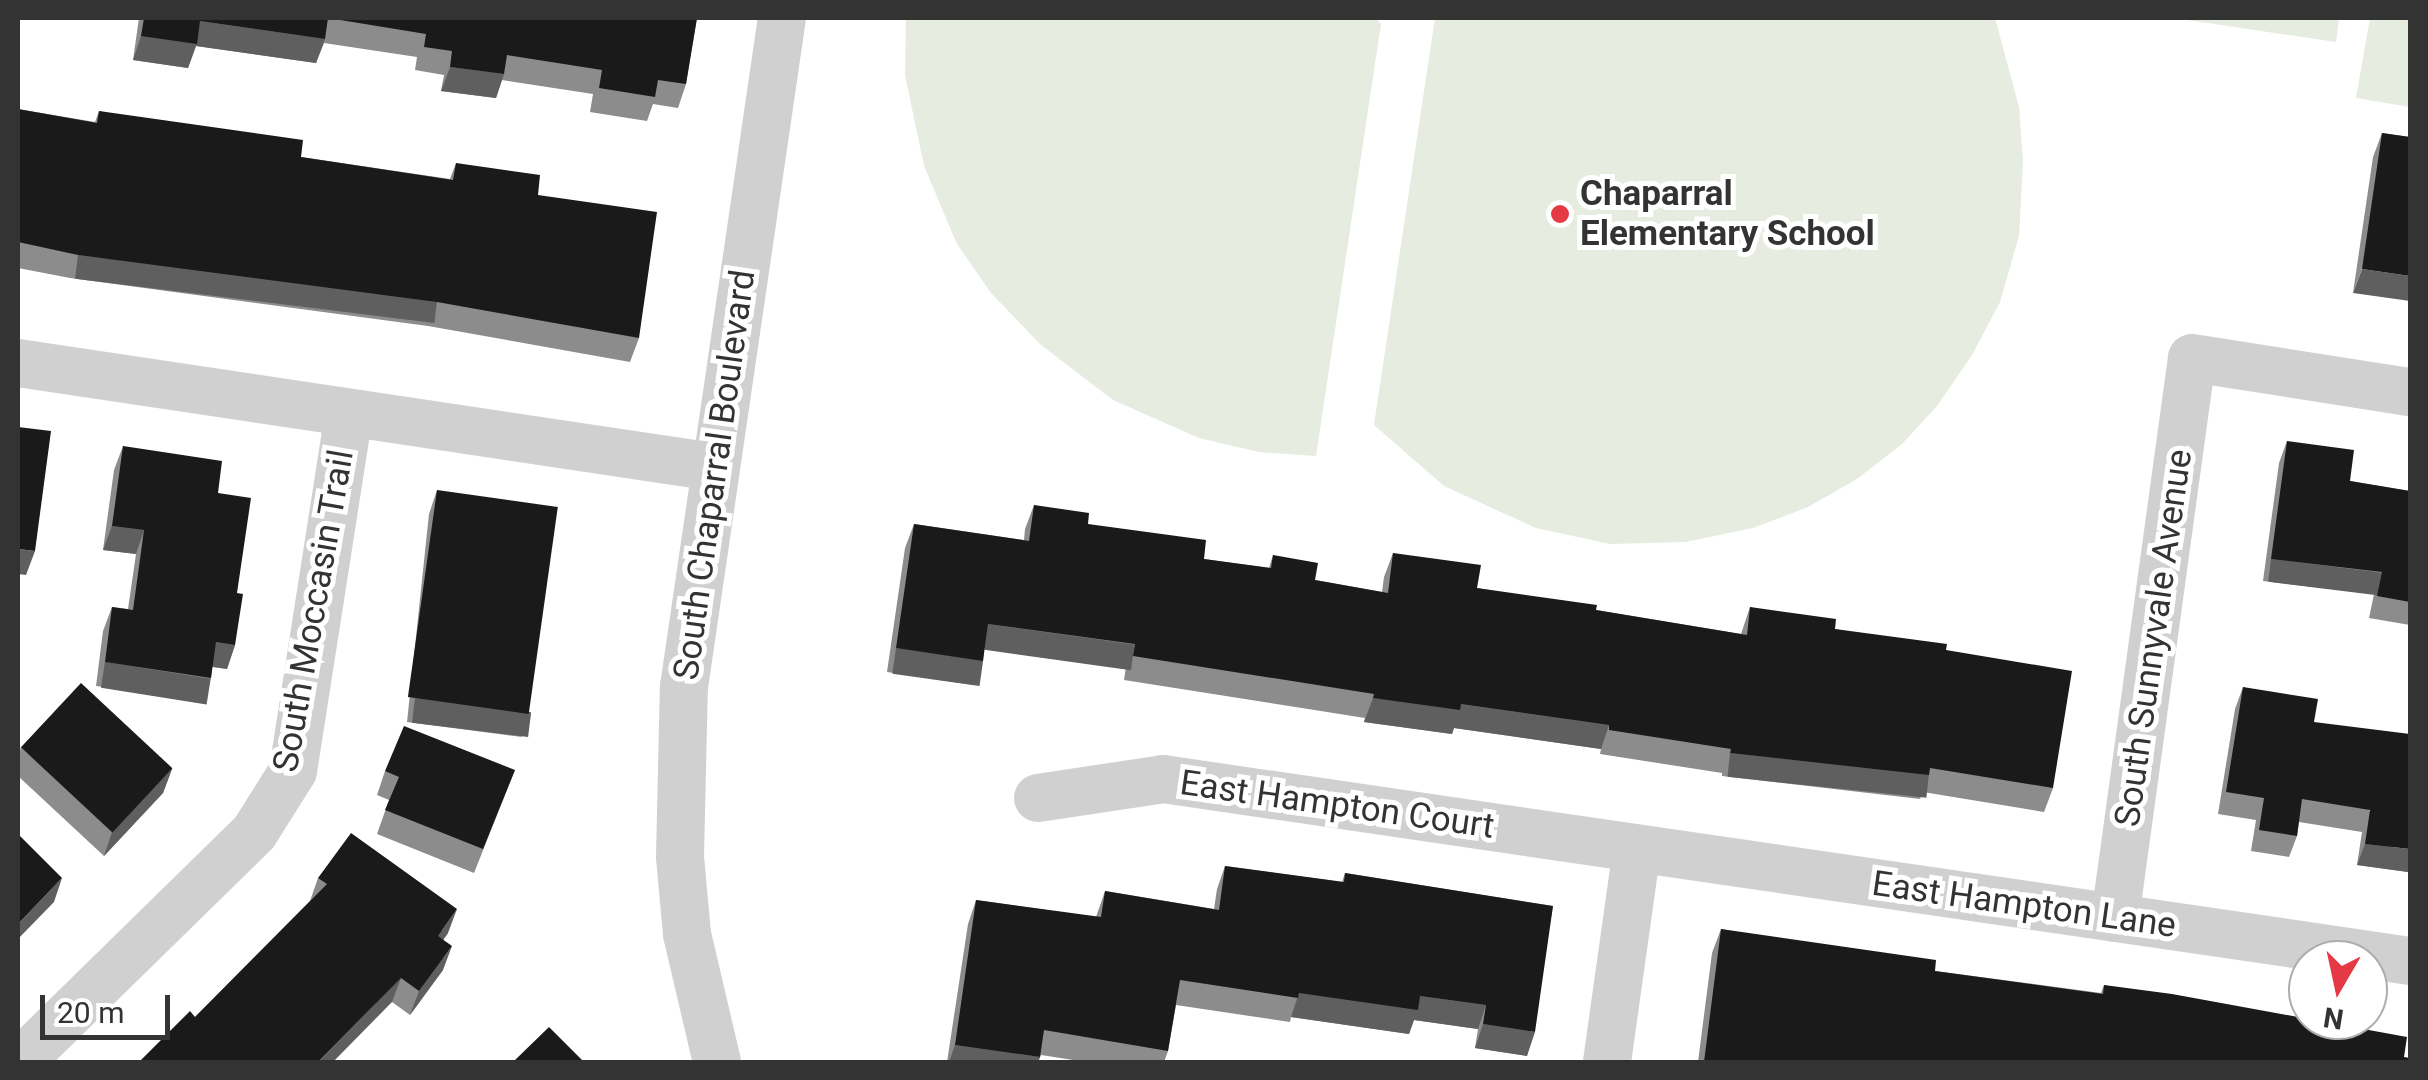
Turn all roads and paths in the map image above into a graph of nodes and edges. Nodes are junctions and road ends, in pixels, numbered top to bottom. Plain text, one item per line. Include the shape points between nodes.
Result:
1 (782, 18) edge
2 (18, 363) edge
3 (2410, 392) edge
4 (350, 412) junction
5 (714, 466) junction
6 (1038, 798) dead end
7 (1637, 849) junction
8 (2115, 918) junction
9 (2410, 961) edge
10 (20, 1062) edge
11 (717, 1062) edge
12 (1606, 1062) edge

1 - 5 street, South Chaparral Boulevard
2 - 4 street
3 - 8 street, South Sunnyvale Avenue via 2192,358
4 - 5 street
4 - 10 street, South Moccasin Trail via 293,771 254,833
5 - 11 street, South Chaparral Boulevard via 684,686 680,857 687,934
6 - 7 street, East Hampton Court via 1163,778
7 - 8 street, East Hampton Lane
7 - 12 street
8 - 9 street, East Hampton Lane

